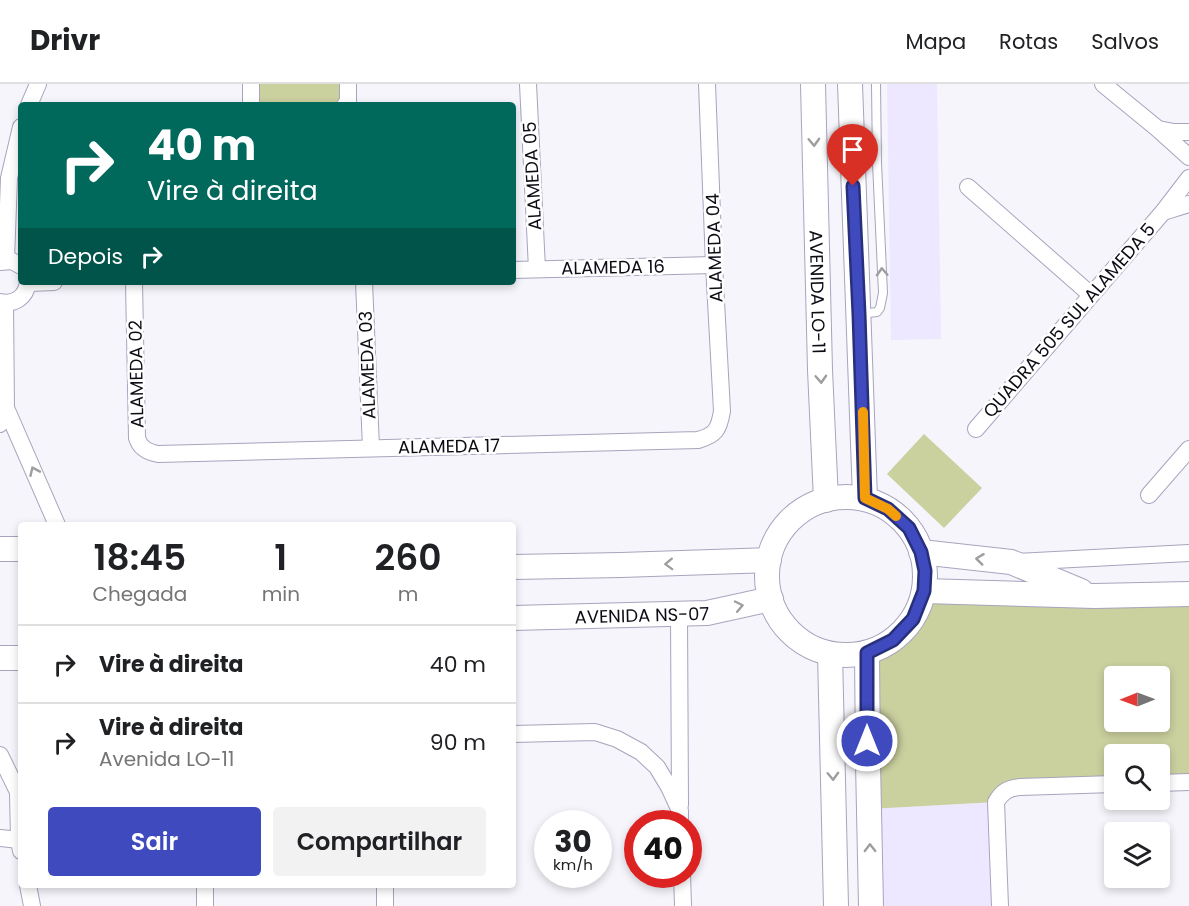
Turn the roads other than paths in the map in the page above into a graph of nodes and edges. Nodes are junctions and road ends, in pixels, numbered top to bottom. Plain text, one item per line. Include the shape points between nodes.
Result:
1 (38, 84) edge
2 (251, 84) edge
3 (348, 84) edge
4 (528, 84) edge
5 (707, 84) edge
6 (813, 84) edge
7 (850, 84) edge
8 (876, 84) edge
9 (1103, 84) edge
10 (30, 102) edge
11 (251, 102) edge
12 (347, 102) edge
13 (1158, 129) junction
14 (1189, 132) edge
15 (18, 140) edge
16 (1189, 157) edge
17 (1189, 178) edge
18 (968, 187) dead end
19 (1189, 204) edge
20 (1162, 212) junction
21 (9, 262) edge
22 (714, 265) junction
23 (537, 269) junction
24 (516, 270) edge
25 (27, 285) edge
26 (134, 285) edge
27 (364, 285) edge
28 (1090, 294) junction
29 (3, 302) edge
30 (859, 314) junction
31 (6, 408) junction
32 (722, 411) joint
33 (0, 424) edge
34 (976, 429) dead end
35 (371, 448) junction
36 (1189, 449) edge
37 (158, 454) joint
38 (1149, 495) dead end
39 (865, 498) junction
40 (826, 500) junction
41 (56, 522) edge
42 (0, 549) edge
43 (18, 549) edge
44 (921, 552) junction
45 (1189, 553) edge
46 (769, 560) junction
47 (1011, 562) junction
48 (516, 567) edge
49 (924, 591) junction
50 (1189, 594) edge
51 (1095, 596) junction
52 (771, 599) junction
53 (679, 614) junction
54 (516, 618) edge
55 (867, 653) junction
56 (830, 654) junction
57 (0, 658) edge
58 (18, 658) edge
59 (516, 734) edge
60 (0, 755) edge
61 (1189, 782) edge
62 (1170, 783) edge
63 (1104, 784) edge
64 (18, 785) edge
65 (677, 810) edge
66 (680, 810) edge
67 (0, 838) edge
68 (18, 844) edge
69 (29, 888) edge
70 (205, 888) edge
71 (385, 888) edge
72 (682, 888) edge
73 (32, 906) edge
74 (205, 906) edge
75 (386, 906) edge
76 (683, 906) edge
77 (836, 906) edge
78 (871, 906) edge
79 (1000, 906) edge

1 - 10 street
2 - 11 street
3 - 12 street
4 - 23 street, ALAMEDA 05
5 - 22 street, ALAMEDA 04
6 -> 40 street, AVENIDA LO-11
7 - 30 street
30 -> 8 lane via 877,312 883,293
9 - 13 street
13 - 14 street
13 - 16 street
15 - 21 street via 9,178
17 - 20 street
18 - 28 street
19 - 20 street
20 - 28 street, QUADRA 505 SUL ALAMEDA 5
22 - 23 street, ALAMEDA 16
22 - 32 street, ALAMEDA 04
23 - 24 street, ALAMEDA 16
25 - 29 street via 24,296 12,303
26 - 37 street, ALAMEDA 02 via 137,438 144,449
27 - 35 street, ALAMEDA 03
28 - 34 street, QUADRA 505 SUL ALAMEDA 5
29 - 31 street
30 - 39 street
31 - 33 street
41 -> 31 street
32 - 35 street, ALAMEDA 17 via 713,435 698,440
35 - 37 street, ALAMEDA 17
36 - 38 street
39 - 40 street
39 - 44 street via 888,509 909,528
40 - 46 street via 806,508 789,522
42 - 43 street
47 -> 44 street
44 - 49 street
45 - 47 street
46 -> 48 street
46 - 52 street via 767,580
47 - 51 street
49 - 51 street
49 - 55 street via 913,619 893,640
50 - 51 street
53 -> 52 street, AVENIDA NS-07 via 707,613
52 - 56 street via 783,624 804,643
53 - 54 street, AVENIDA NS-07
53 - 66 street
55 - 56 street
78 -> 55 street
56 -> 77 street
57 - 58 street
59 - 65 street via 595,732 617,739 641,752 657,768
60 - 64 street
61 - 62 street
63 - 79 street via 1005,790 996,802
67 - 68 street
69 - 73 street
70 - 74 street
71 - 75 street
72 - 76 street

